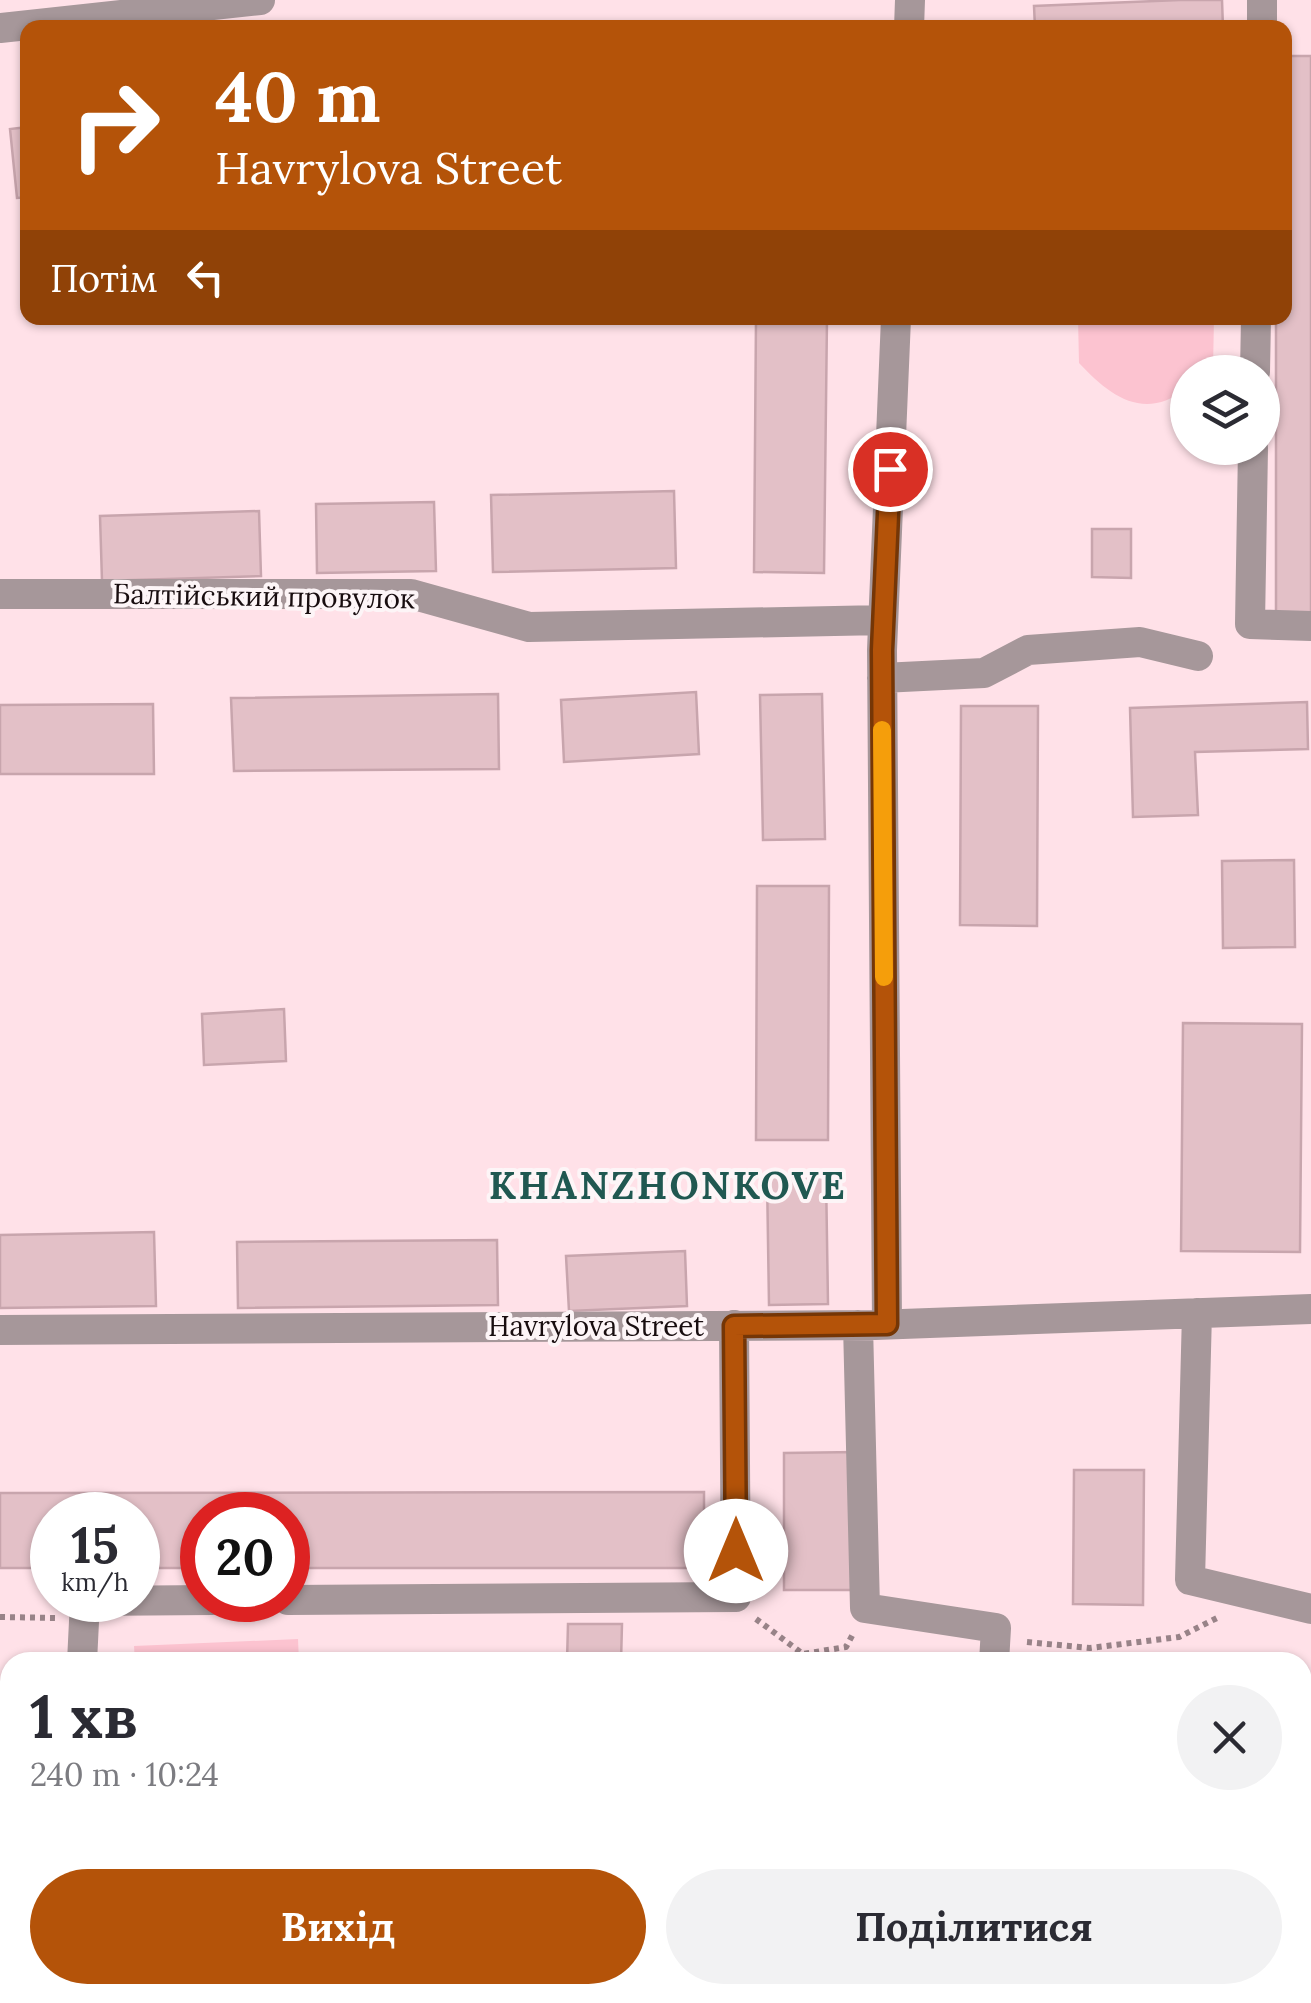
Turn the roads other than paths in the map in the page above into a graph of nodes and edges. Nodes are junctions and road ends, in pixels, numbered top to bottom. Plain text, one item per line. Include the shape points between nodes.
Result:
1 (260, 0) edge
2 (74, 20) edge
3 (896, 325) edge
4 (1256, 325) edge
5 (1255, 355) edge
6 (1253, 465) edge
7 (0, 594) edge
8 (883, 620) junction
9 (1311, 626) edge
10 (1198, 656) dead end
11 (882, 678) junction
12 (1311, 1310) edge
13 (1197, 1314) junction
14 (872, 1324) junction
15 (734, 1326) junction
16 (0, 1330) edge
17 (180, 1600) edge
18 (310, 1600) edge
19 (1311, 1609) edge
20 (995, 1651) edge
21 (82, 1652) edge

1 - 2 street
3 - 8 street
4 - 5 street
6 - 9 street via 1250,624
7 - 8 street, Балтійський провулок via 411,594 529,627
8 - 11 street
10 - 11 street via 1140,642 1028,650 984,673
11 - 14 street
12 - 13 street, Havrylova Street
13 - 14 street, Havrylova Street
13 - 19 street via 1190,1580
14 - 15 street, Havrylova Street
14 - 20 street via 865,1608 996,1628
15 - 16 street, Havrylova Street
15 - 18 street via 736,1597
17 - 21 street via 85,1601

